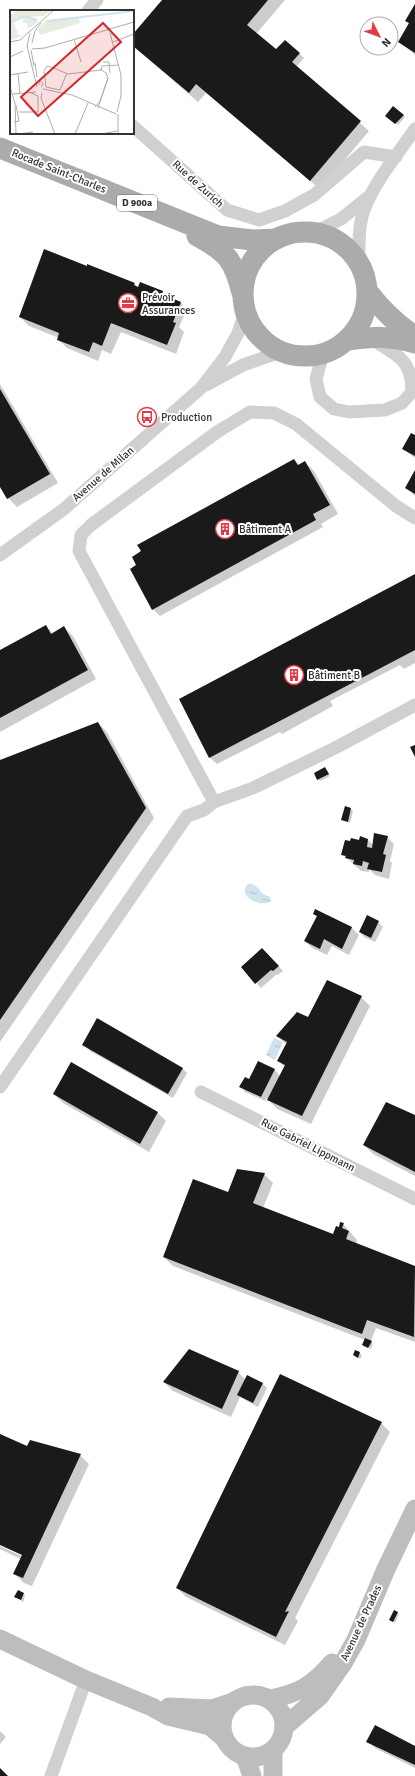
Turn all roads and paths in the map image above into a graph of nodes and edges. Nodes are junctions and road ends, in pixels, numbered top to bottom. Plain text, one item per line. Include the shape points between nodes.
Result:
1 (97, 0) edge
2 (89, 10) edge
3 (134, 127) edge
4 (415, 129) edge
5 (0, 148) edge
6 (0, 157) edge
7 (396, 157) junction
8 (374, 191) junction
9 (315, 232) junction
10 (277, 238) junction
11 (359, 262) junction
12 (368, 292) junction
13 (244, 305) junction
14 (415, 336) edge
15 (370, 338) junction
16 (348, 340) junction
17 (415, 343) edge
18 (280, 352) junction
19 (323, 354) junction
20 (201, 388) junction
21 (414, 392) edge
22 (415, 518) edge
23 (0, 555) edge
24 (415, 705) edge
25 (214, 802) junction
26 (0, 1087) edge
27 (200, 1092) dead end
28 (415, 1199) edge
29 (415, 1509) edge
30 (386, 1569) junction
31 (0, 1640) edge
32 (86, 1680) junction
33 (270, 1699) junction
34 (233, 1702) junction
35 (152, 1707) junction
36 (284, 1727) junction
37 (224, 1738) junction
38 (273, 1750) junction
39 (245, 1756) junction
40 (51, 1776) edge
41 (252, 1776) edge
42 (273, 1776) edge

1 - 2 street
3 - 7 street, Rue de Zurich via 227,210 259,220 285,211 314,195 364,152
4 - 7 street
5 - 10 main road, Rocade Saint-Charles / D 900a via 218,236 252,240
6 - 13 main road, Rocade Saint-Charles / D 900a via 187,230 213,244 228,257 237,272
7 - 8 street
8 - 9 street via 341,219
8 - 11 street via 364,211 359,230
9 - 10 main road
9 - 11 main road via 332,238 348,248
10 - 13 main road via 262,249 252,263 245,279
11 - 12 main road
12 - 14 main road via 383,311
12 - 16 main road via 364,316
13 - 18 main road via 253,329 264,342
13 - 20 street, Avenue de Milan via 238,333 225,357
15 - 16 main road
15 - 17 main road via 397,338
15 - 21 street via 398,355 407,364
16 - 19 main road
18 - 19 main road via 308,357
18 - 20 street, Avenue de Milan via 243,365
19 - 21 street via 316,380 320,397 334,409 349,412 385,410 402,403
20 - 23 street, Avenue de Milan via 64,508
22 - 25 street via 396,506 296,424 274,413 250,412 217,432 81,535 79,551
24 - 25 street via 253,788
25 - 26 street via 204,810 187,816
27 - 28 street, Rue Gabriel Lippmann
29 - 30 main road, Avenue de Prades
30 - 33 main road, Avenue de Prades via 334,1661 309,1686 291,1695
30 - 36 main road, Avenue de Prades via 356,1640 343,1663 320,1696
31 - 32 main road
32 - 35 main road
32 - 40 street
33 - 34 main road via 251,1694
33 - 36 main road via 281,1711
34 - 35 main road via 212,1709
34 - 37 main road via 223,1719
35 - 37 main road via 168,1716 210,1726
36 - 38 main road via 279,1743
37 - 39 main road via 233,1749
38 - 39 main road via 260,1756
38 - 42 main road
39 - 41 main road

